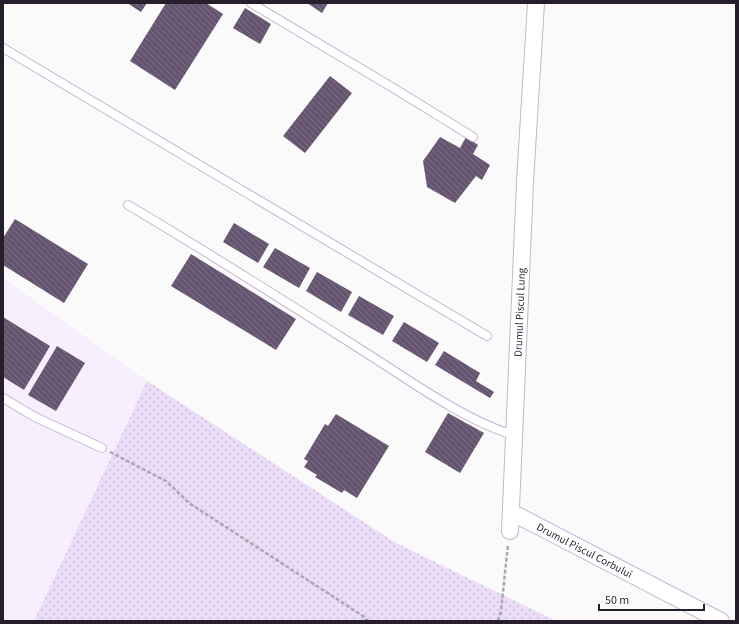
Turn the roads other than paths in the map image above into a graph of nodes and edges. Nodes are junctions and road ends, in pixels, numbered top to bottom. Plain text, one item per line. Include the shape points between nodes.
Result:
1 (251, 3) edge
2 (536, 3) edge
3 (3, 48) edge
4 (473, 137) dead end
5 (128, 205) dead end
6 (487, 336) dead end
7 (3, 398) edge
8 (514, 435) junction
9 (102, 448) road end
10 (511, 512) junction
11 (510, 531) road end
12 (721, 621) edge

1 - 4 lane
2 - 8 street, Drumul Piscul Lung
3 - 6 lane
5 - 8 lane via 440,399 485,425
7 - 9 lane via 35,417
8 - 10 street, Drumul Piscul Lung
10 - 11 street, Drumul Piscul Lung
10 - 12 street, Drumul Piscul Corbului

